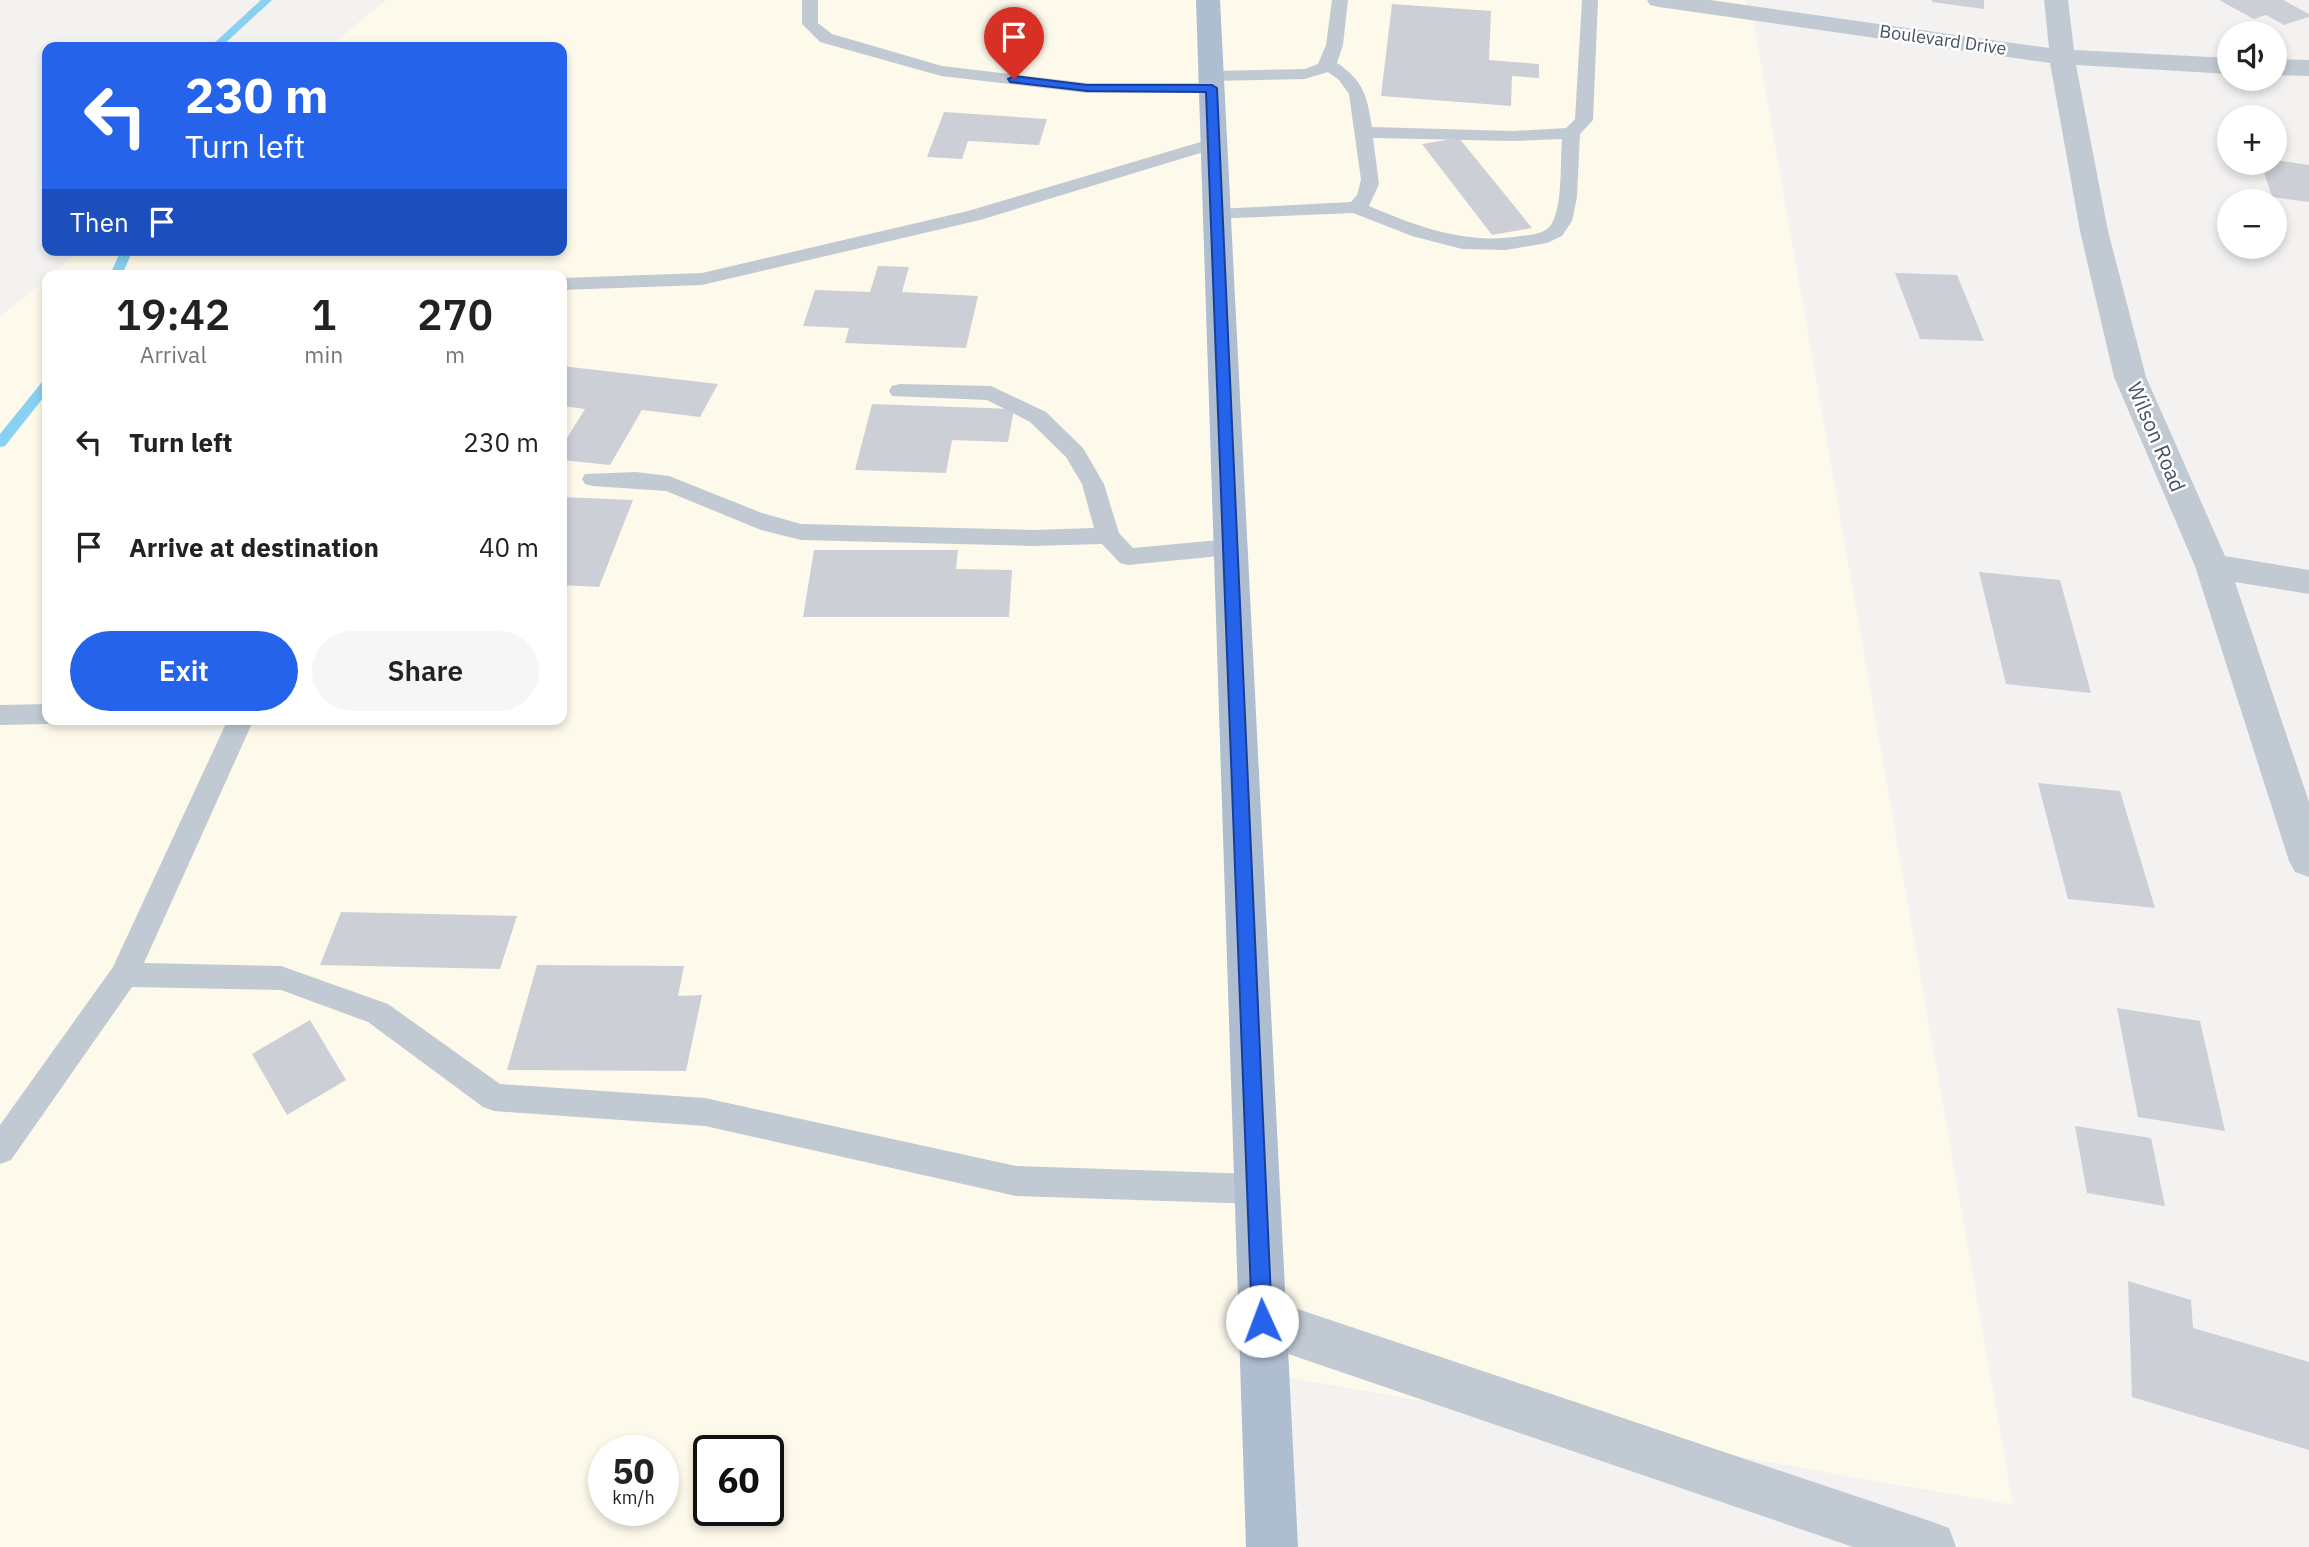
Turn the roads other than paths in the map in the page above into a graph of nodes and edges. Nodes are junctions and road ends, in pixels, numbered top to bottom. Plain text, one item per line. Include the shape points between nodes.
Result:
1 (810, 0) edge
2 (1208, 0) edge
3 (1340, 0) edge
4 (1590, 0) edge
5 (1659, 0) edge
6 (2056, 0) edge
7 (2062, 57) junction
8 (1328, 64) junction
9 (2217, 65) edge
10 (2287, 67) edge
11 (2309, 68) edge
12 (1211, 82) junction
13 (1364, 132) junction
14 (1571, 133) junction
15 (1214, 143) junction
16 (1356, 207) junction
17 (1217, 215) junction
18 (567, 284) edge
19 (900, 391) dead end
20 (593, 479) dead end
21 (1108, 536) junction
22 (1230, 547) junction
23 (2212, 566) junction
24 (2309, 582) edge
25 (42, 714) edge
26 (0, 715) edge
27 (238, 725) edge
28 (2309, 861) edge
29 (124, 975) junction
30 (0, 1150) edge
31 (1256, 1189) junction
32 (1262, 1321) junction
33 (1272, 1547) edge
34 (1930, 1547) edge

1 - 12 lane via 810,24 826,38 941,71 1087,88
2 - 12 main road
3 - 8 lane
4 - 14 lane via 1584,120
5 - 7 street, Boulevard Drive
6 - 7 street, Wilson Road
7 - 9 street, Boulevard Drive
7 - 23 street, Wilson Road via 2094,231 2130,377
8 - 12 lane via 1305,74
8 - 13 lane via 1358,94
10 - 11 street
12 - 15 main road
13 - 14 lane
13 - 16 lane via 1370,188
14 - 16 lane via 1564,213 1557,229 1546,237 1500,246 1465,243 1417,233
15 - 17 main road
15 - 18 lane via 973,216 702,279
16 - 17 lane
17 - 22 main road
19 - 21 lane via 991,394 1038,417 1075,453 1093,484
20 - 21 lane via 677,486 754,520 801,532
21 - 22 lane via 1128,557
22 - 31 main road
23 - 24 street
23 - 28 street, Wilson Road
25 - 26 lane
27 - 29 lane
29 - 30 lane
29 - 31 lane via 281,978 378,1013 495,1097 705,1112 1016,1181
31 - 32 main road
32 - 33 main road
32 - 34 street

